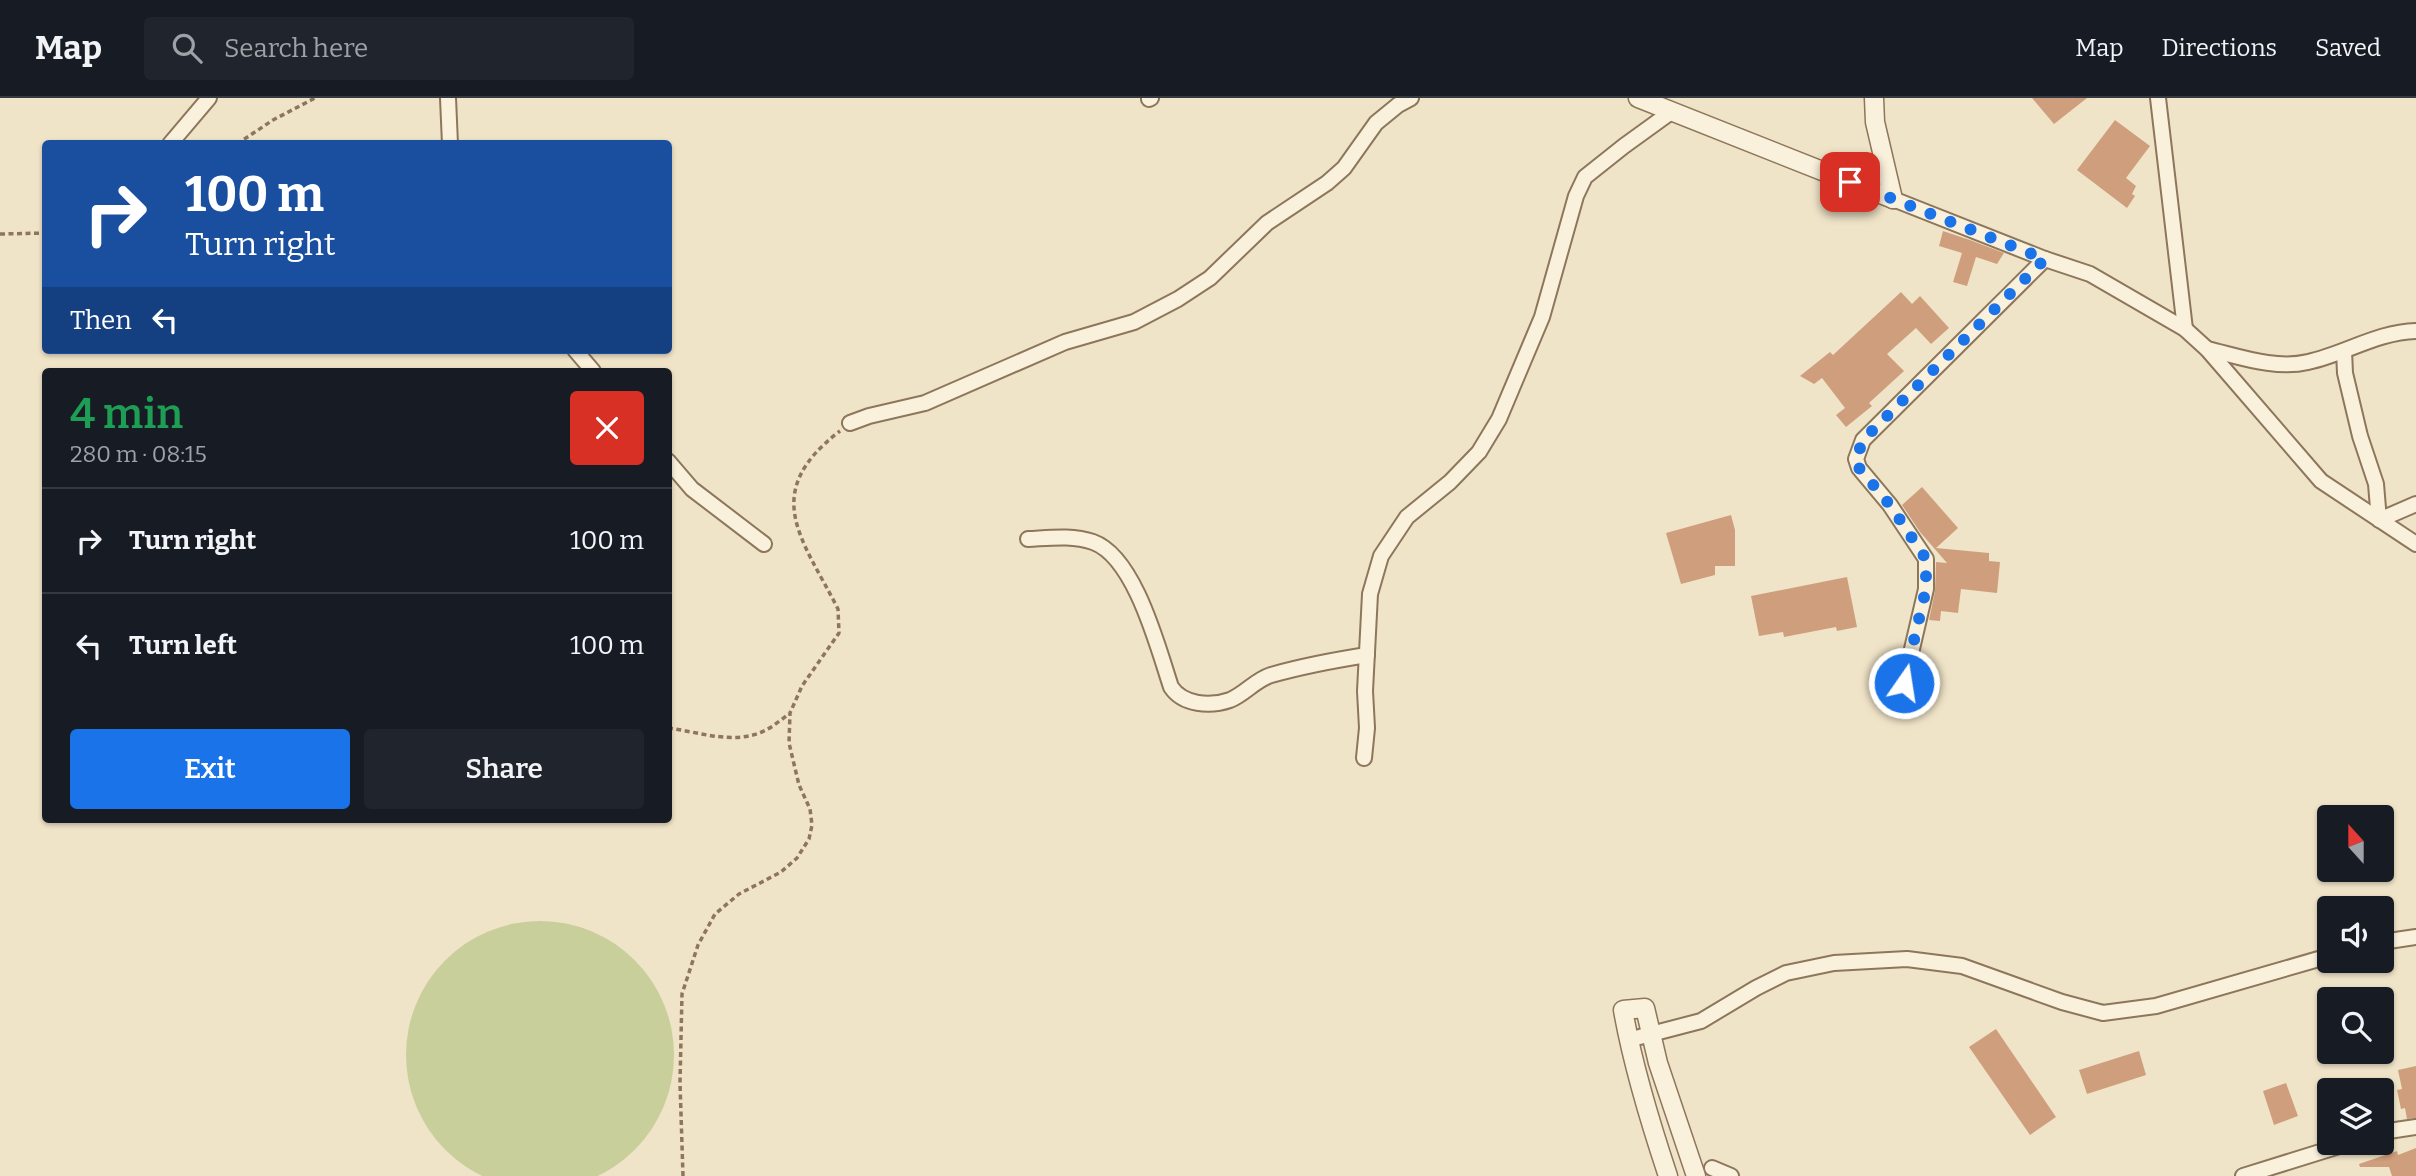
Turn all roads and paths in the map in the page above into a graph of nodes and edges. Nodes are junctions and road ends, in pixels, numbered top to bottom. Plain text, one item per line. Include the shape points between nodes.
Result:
1 (209, 98) edge
2 (315, 98) edge
3 (448, 98) edge
4 (1411, 98) edge
5 (1638, 98) edge
6 (1874, 98) edge
7 (2158, 98) edge
8 (1671, 112) junction
9 (173, 140) edge
10 (243, 140) edge
11 (450, 140) edge
12 (1893, 199) junction
13 (42, 233) edge
14 (0, 234) edge
15 (2045, 259) junction
16 (2185, 328) junction
17 (2416, 331) edge
18 (2207, 349) junction
19 (2344, 351) junction
20 (578, 354) edge
21 (590, 368) edge
22 (850, 423) joint
23 (672, 466) edge
24 (2416, 505) edge
25 (2379, 520) junction
26 (1028, 538) dead end
27 (764, 544) dead end
28 (2416, 544) edge
29 (1367, 654) junction
30 (1904, 683) dead end
31 (790, 713) junction
32 (672, 729) edge
33 (1364, 758) dead end
34 (2416, 937) edge
35 (2394, 940) edge
36 (2317, 959) edge
37 (1652, 1034) junction
38 (1628, 1040) junction
39 (2416, 1127) edge
40 (2394, 1130) edge
41 (2317, 1155) edge
42 (1704, 1172) edge
43 (2271, 1172) edge
44 (684, 1176) edge
45 (1668, 1176) edge
46 (1731, 1176) edge
47 (2243, 1176) edge

1 - 9 street
2 - 10 path
3 - 11 street
4 - 22 street via 1376,123 1344,168 1327,183 1267,223 1210,278 1178,299 1134,322 1065,342 925,403
5 - 8 street
6 - 12 street
7 - 16 street
8 - 12 street
8 - 29 street via 1594,169 1580,186 1542,317 1499,419 1479,452 1407,517 1381,556 1370,594
12 - 15 street
13 - 14 path
15 - 16 street via 2090,274
15 - 30 street via 1858,450 1859,468 1926,559 1926,589
16 - 18 street
17 - 19 street via 2373,338
18 - 19 street via 2277,365 2305,363
18 - 25 street via 2320,481
19 - 25 street via 2360,436 2376,484
20 - 21 street
22 - 31 path via 802,469 795,487 797,530 840,618 839,633 802,686
23 - 27 street via 692,489
24 - 25 street
25 - 28 street
26 - 29 street via 1072,537 1110,552 1142,601 1171,687 1184,700 1215,704 1231,700 1268,676
29 - 33 street
31 - 32 path via 765,730 744,736 718,737
31 - 44 path via 789,743 810,809 809,839 781,872 739,894 715,914 698,945 682,994
34 - 35 street
36 - 37 street via 2157,1006 2103,1013 1962,966 1907,959 1834,963 1786,973 1701,1021
37 - 38 street
37 - 38 street via 1645,1008 1623,1010
37 - 42 street via 1658,1063
38 - 45 street
39 - 40 street
41 - 43 street
42 - 46 street
43 - 47 street

